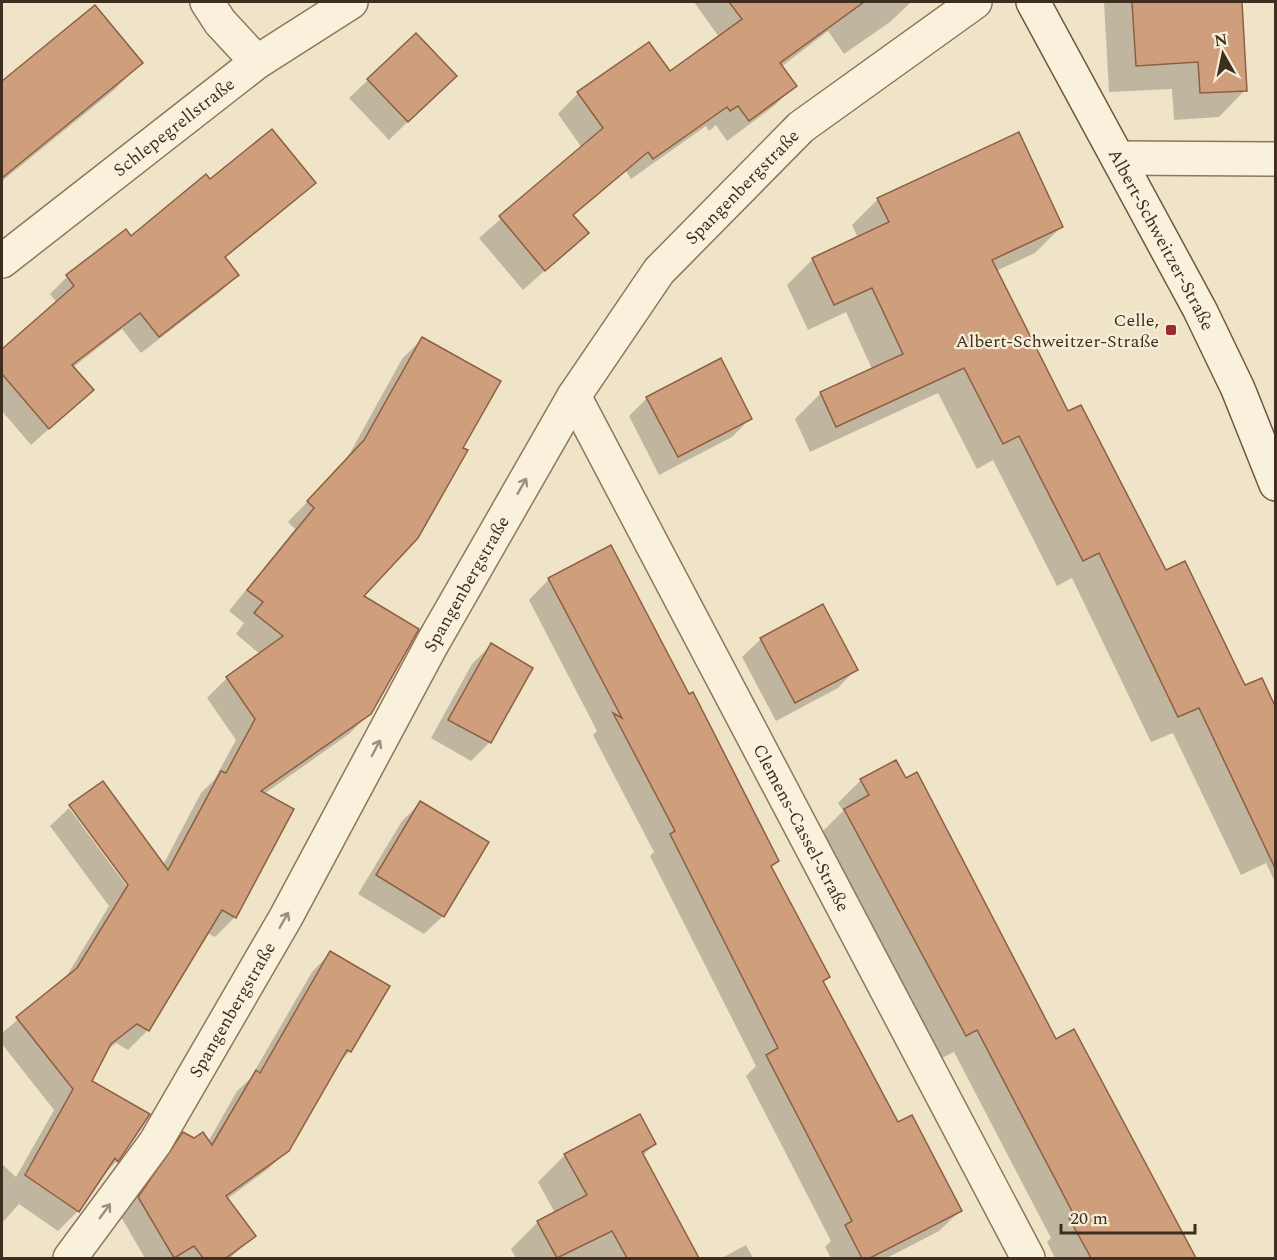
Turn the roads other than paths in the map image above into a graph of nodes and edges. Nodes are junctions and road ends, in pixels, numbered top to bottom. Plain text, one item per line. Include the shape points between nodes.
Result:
1 (207, 2) edge
2 (351, 2) edge
3 (975, 2) edge
4 (1034, 2) edge
5 (257, 62) junction
6 (1119, 158) junction
7 (1275, 159) edge
8 (2, 261) edge
9 (574, 396) junction
10 (1275, 484) edge
11 (1022, 1257) edge
12 (70, 1258) edge

1 - 5 street
2 - 5 street, Schlepegrellstraße
3 - 9 street, Spangenbergstraße via 801,126 659,271
4 - 6 street, Albert-Schweitzer-Straße
5 - 8 street, Schlepegrellstraße
6 - 7 street
6 - 10 street, Albert-Schweitzer-Straße via 1238,389
9 - 11 street, Clemens-Cassel-Straße
12 -> 9 street, Spangenbergstraße via 155,1143 286,917 432,644

